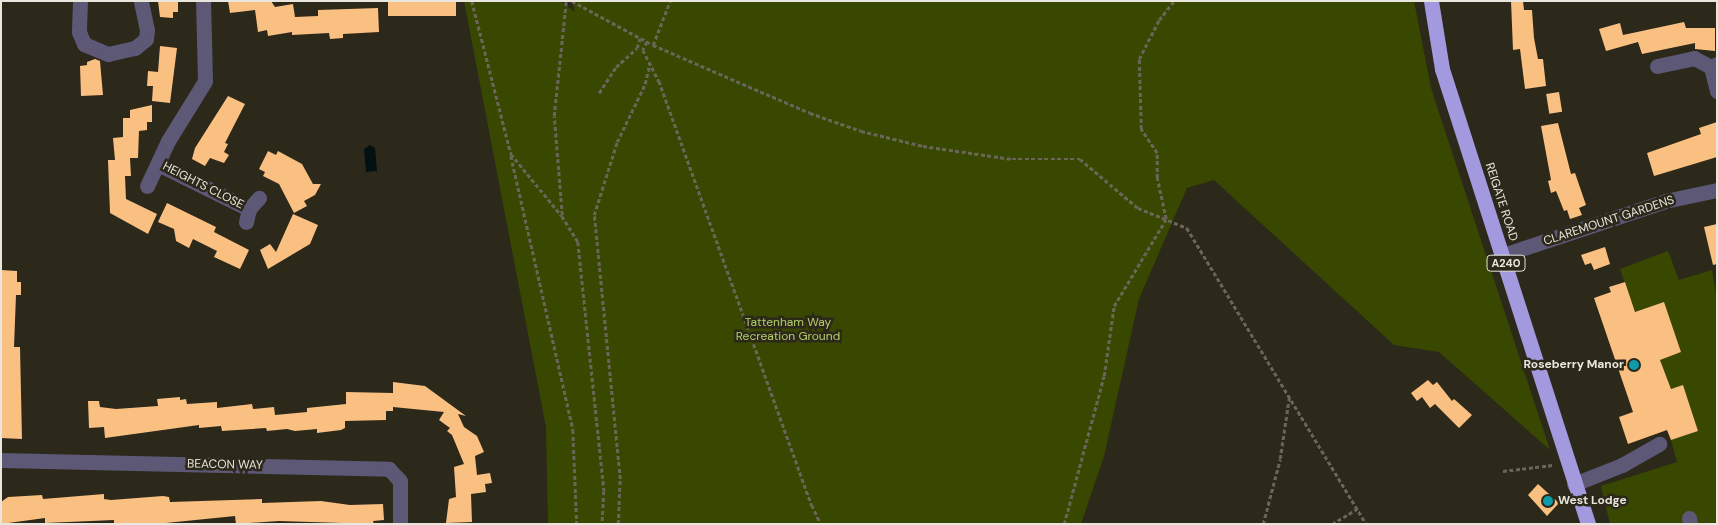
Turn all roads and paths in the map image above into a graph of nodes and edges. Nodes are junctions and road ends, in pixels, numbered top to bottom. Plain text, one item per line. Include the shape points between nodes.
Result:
1 (80, 1) edge
2 (141, 1) edge
3 (203, 1) edge
4 (472, 1) edge
5 (566, 1) edge
6 (572, 1) edge
7 (670, 1) edge
8 (1174, 1) edge
9 (1431, 1) edge
10 (640, 38) junction
11 (647, 42) junction
12 (653, 45) junction
13 (650, 63) junction
14 (1657, 66) dead end
15 (1714, 66) edge
16 (1717, 91) edge
17 (599, 93) dead end
18 (511, 154) junction
19 (158, 164) junction
20 (147, 186) dead end
21 (1717, 190) edge
22 (251, 210) dead end
23 (562, 216) junction
24 (1166, 219) junction
25 (1503, 255) junction
26 (1289, 397) junction
27 (1659, 444) dead end
28 (1, 460) edge
29 (1553, 466) dead end
30 (1503, 471) dead end
31 (1574, 484) junction
32 (1358, 509) junction
33 (400, 524) edge
34 (577, 524) edge
35 (602, 524) edge
36 (618, 524) edge
37 (821, 524) edge
38 (1064, 524) edge
39 (1263, 524) edge
40 (1332, 524) edge
41 (1366, 524) edge
42 (1588, 524) edge

1 - 2 street via 79,32 84,44 108,54 135,48 146,39
3 - 19 street, HEIGHTS CLOSE via 205,81
4 - 18 path
5 - 23 path via 554,116
6 - 10 path
7 - 12 path
8 - 24 path via 1159,20 1139,59 1141,129 1157,153 1157,178
9 - 25 highway, REIGATE ROAD / A240 via 1442,69
10 - 11 path
10 - 17 path via 637,48 616,67
11 - 12 path
11 - 13 path via 644,50
12 - 24 path via 810,113 861,131 923,146 1012,159 1080,159 1138,208
13 - 36 path via 645,84 617,142 594,215 620,479
13 - 37 path
14 - 15 street via 1694,58
15 - 16 street
18 - 23 path
18 - 34 path via 573,430
19 - 20 street, HEIGHTS CLOSE
19 - 22 street, HEIGHTS CLOSE
21 - 25 street, CLAREMOUNT GARDENS via 1665,201
23 - 35 path via 578,242 604,491
24 - 26 path via 1187,228
24 - 38 path via 1114,306 1104,376
25 - 31 highway, REIGATE ROAD / A240
26 - 32 path
26 - 39 path via 1280,458
27 - 31 street
28 - 33 street, BEACON WAY via 389,469 400,481
29 - 30 path
31 - 42 highway, REIGATE ROAD / A240
32 - 40 path
32 - 41 path

